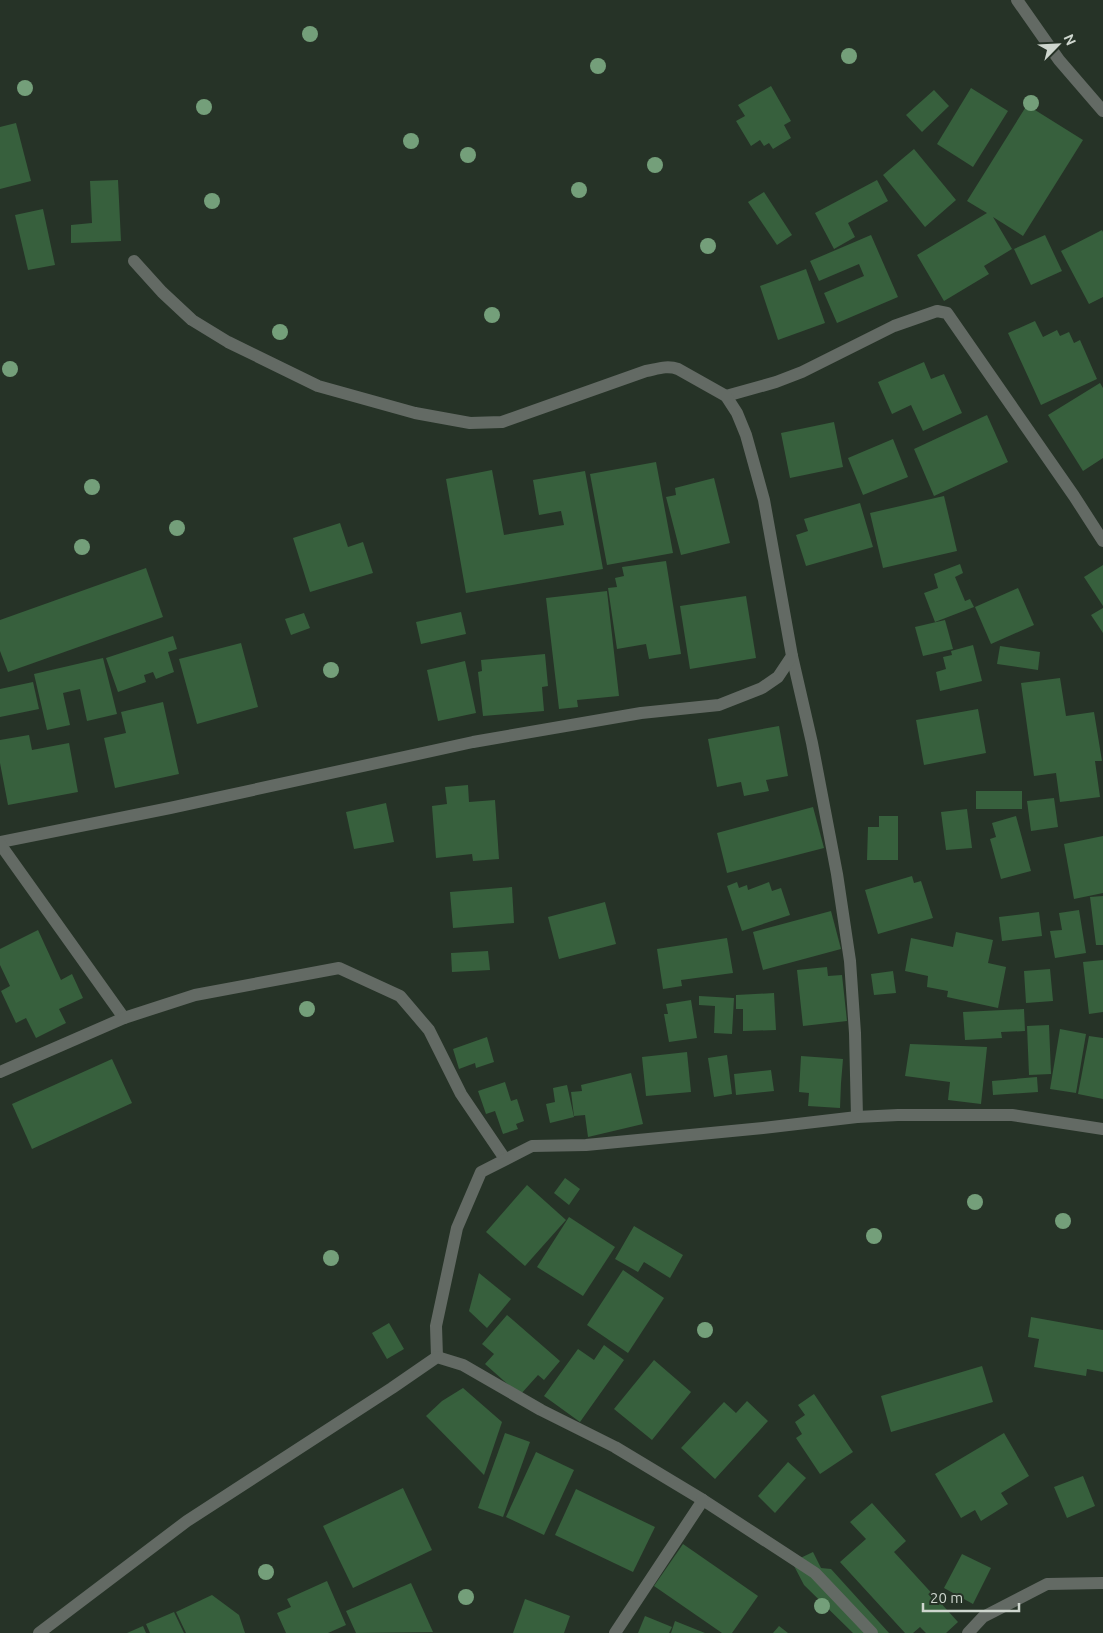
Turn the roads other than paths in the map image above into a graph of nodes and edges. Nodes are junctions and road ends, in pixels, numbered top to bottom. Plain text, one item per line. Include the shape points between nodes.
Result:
1 (1016, 0) edge
2 (1103, 111) edge
3 (134, 262) dead end
4 (726, 396) junction
5 (1103, 541) edge
6 (792, 656) junction
7 (0, 843) edge
8 (124, 1018) junction
9 (0, 1072) edge
10 (857, 1117) junction
11 (1103, 1129) edge
12 (505, 1159) junction
13 (437, 1357) junction
14 (703, 1500) junction
15 (1103, 1582) edge
16 (39, 1633) edge
17 (615, 1633) edge
18 (872, 1633) edge
19 (968, 1633) edge

1 - 2 street via 1059,60
3 - 4 street via 192,320 228,342 318,386 415,413 470,423 502,422 665,367 678,369
4 - 5 street via 802,372 894,326 942,311 953,321
4 - 6 street via 746,435 764,500
6 - 7 street via 778,677 762,688 719,705 642,712 473,742
6 - 10 street via 837,874 850,961
7 - 8 street
8 - 9 street
8 - 12 street via 195,995 339,968 400,996 429,1030 461,1094
10 - 11 street via 1012,1115
10 - 12 street via 586,1144 532,1146
12 - 13 street via 481,1172 457,1228 436,1326
13 - 14 street via 463,1364 540,1410 615,1447
13 - 16 street via 194,1516
14 - 17 street
14 - 18 street via 815,1573
15 - 19 street via 1047,1584 982,1617

